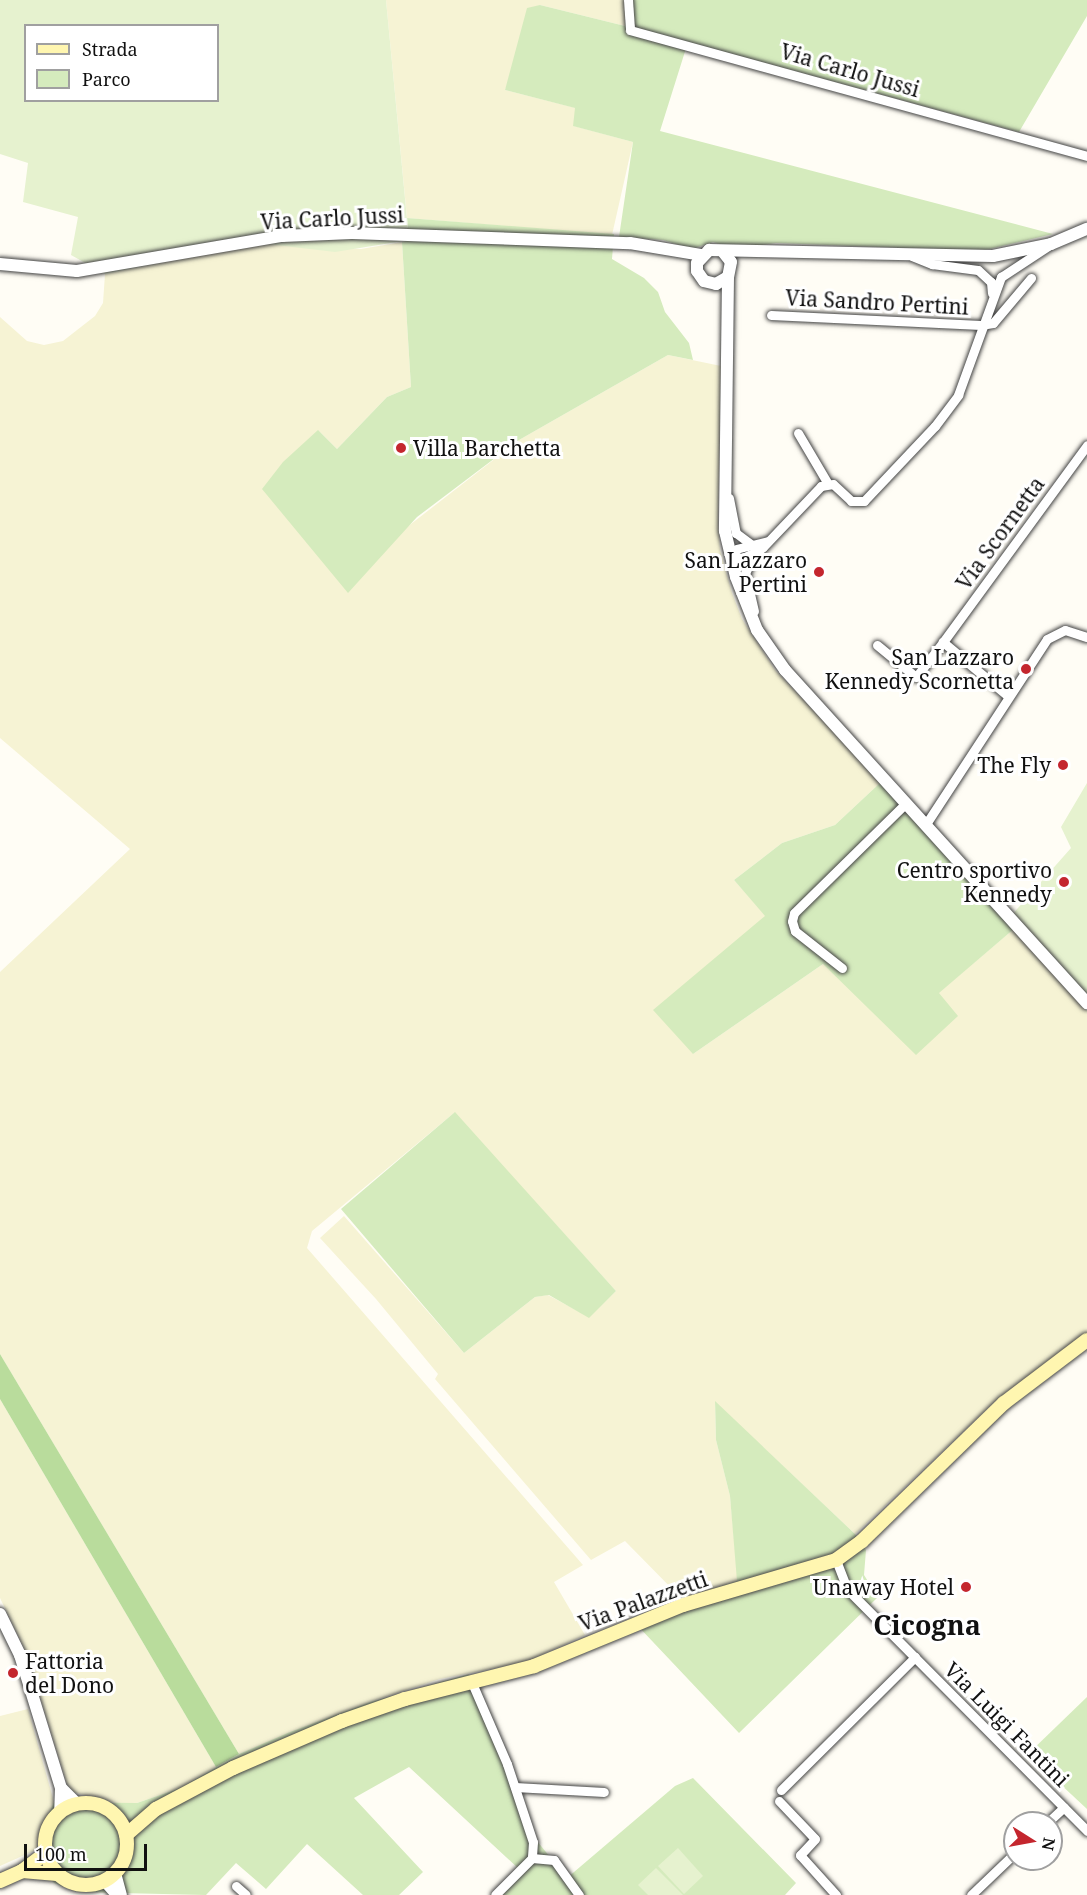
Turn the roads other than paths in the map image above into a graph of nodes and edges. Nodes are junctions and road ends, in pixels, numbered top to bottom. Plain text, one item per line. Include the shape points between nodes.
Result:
1 (628, 0) edge
2 (1087, 156) edge
3 (1087, 229) edge
4 (1051, 244) junction
5 (760, 251) junction
6 (668, 252) junction
7 (724, 253) junction
8 (702, 255) junction
9 (909, 255) junction
10 (0, 264) edge
11 (730, 274) junction
12 (701, 276) junction
13 (1031, 278) dead end
14 (992, 297) junction
15 (771, 315) dead end
16 (981, 325) junction
17 (729, 330) junction
18 (798, 433) dead end
19 (1087, 446) edge
20 (828, 484) junction
21 (724, 487) junction
22 (755, 550) junction
23 (731, 556) junction
24 (754, 622) junction
25 (1087, 637) edge
26 (943, 642) junction
27 (877, 645) dead end
28 (1008, 696) junction
29 (906, 803) junction
30 (926, 824) junction
31 (842, 968) dead end
32 (1087, 1003) edge
33 (1087, 1340) edge
34 (836, 1560) junction
35 (0, 1614) edge
36 (915, 1657) junction
37 (472, 1683) junction
38 (515, 1787) junction
39 (61, 1788) junction
40 (781, 1790) dead end
41 (604, 1792) dead end
42 (778, 1801) dead end
43 (76, 1803) junction
44 (1064, 1807) junction
45 (156, 1809) junction
46 (1060, 1811) edge
47 (60, 1812) junction
48 (114, 1814) junction
49 (1087, 1830) edge
50 (126, 1835) junction
51 (46, 1853) junction
52 (532, 1858) junction
53 (1003, 1864) edge
54 (22, 1871) junction
55 (57, 1874) junction
56 (110, 1877) junction
57 (0, 1881) edge
58 (236, 1886) dead end
59 (119, 1895) edge
60 (246, 1895) edge
61 (495, 1895) edge
62 (579, 1895) edge
63 (836, 1895) edge
64 (971, 1895) edge

1 - 2 street, Via Carlo Jussi via 630,30
3 - 4 street
4 - 9 street via 993,256
4 - 14 street, Via Sandro Pertini via 1006,272
5 - 7 street
5 - 9 street
5 - 11 street
6 - 8 street, Via Carlo Jussi
6 - 10 street, Via Carlo Jussi via 630,243 352,232 282,236 77,270
6 - 12 street, Via Carlo Jussi
7 - 8 street via 709,250
7 - 11 street via 731,262
8 - 12 street
9 - 14 street, Via Sandro Pertini via 932,264 978,270 992,282
11 - 12 street via 716,284
11 - 17 street
12 - 17 street via 718,299
13 - 16 street, Via Sandro Pertini via 993,322
14 - 16 street, Via Sandro Pertini
15 - 16 street, Via Sandro Pertini
16 - 20 street, Via Sandro Pertini via 952,407 875,490 864,501 855,503
17 - 21 street
18 - 20 street, Via Sandro Pertini
19 - 26 street, Via Scornetta
20 - 22 street via 821,486
21 - 22 street via 736,534
21 - 23 street
22 - 23 street via 738,559
22 - 24 street via 745,573
23 - 24 street
24 - 29 street via 785,670
25 - 28 street via 1065,630 1056,632
26 - 27 street, Via Scornetta via 916,677
26 - 28 street
28 - 30 street
29 - 30 street
29 - 31 street via 794,913 795,931
30 - 32 street
33 - 34 main road, Via Palazzetti via 1004,1403 861,1541
34 - 36 street, Via Luigi Fantini via 847,1588
34 - 37 main road, Via Palazzetti via 683,1605 534,1666
35 - 39 street via 20,1655
36 - 40 street
36 - 44 street, Via Luigi Fantini
37 - 38 street
37 - 45 main road, Via Palazzetti via 405,1699 294,1740
38 - 41 street
38 - 52 street via 530,1829
39 - 43 street
39 - 47 street
42 - 63 street via 815,1839 800,1855
43 - 47 main road
43 - 48 main road, Via Palazzetti via 102,1806
44 - 46 street
44 - 49 street, Via Luigi Fantini
45 - 48 main road, Via Palazzetti via 135,1816
45 - 50 main road, Via Palazzetti
47 - 51 main road via 49,1826
48 - 50 main road
50 - 56 main road via 127,1849
51 - 54 main road
51 - 55 main road
52 - 61 street
52 - 62 street via 554,1860
53 - 64 street
54 - 55 main road
54 - 57 main road
55 - 56 main road via 72,1883 88,1885
56 - 59 street
58 - 60 street

